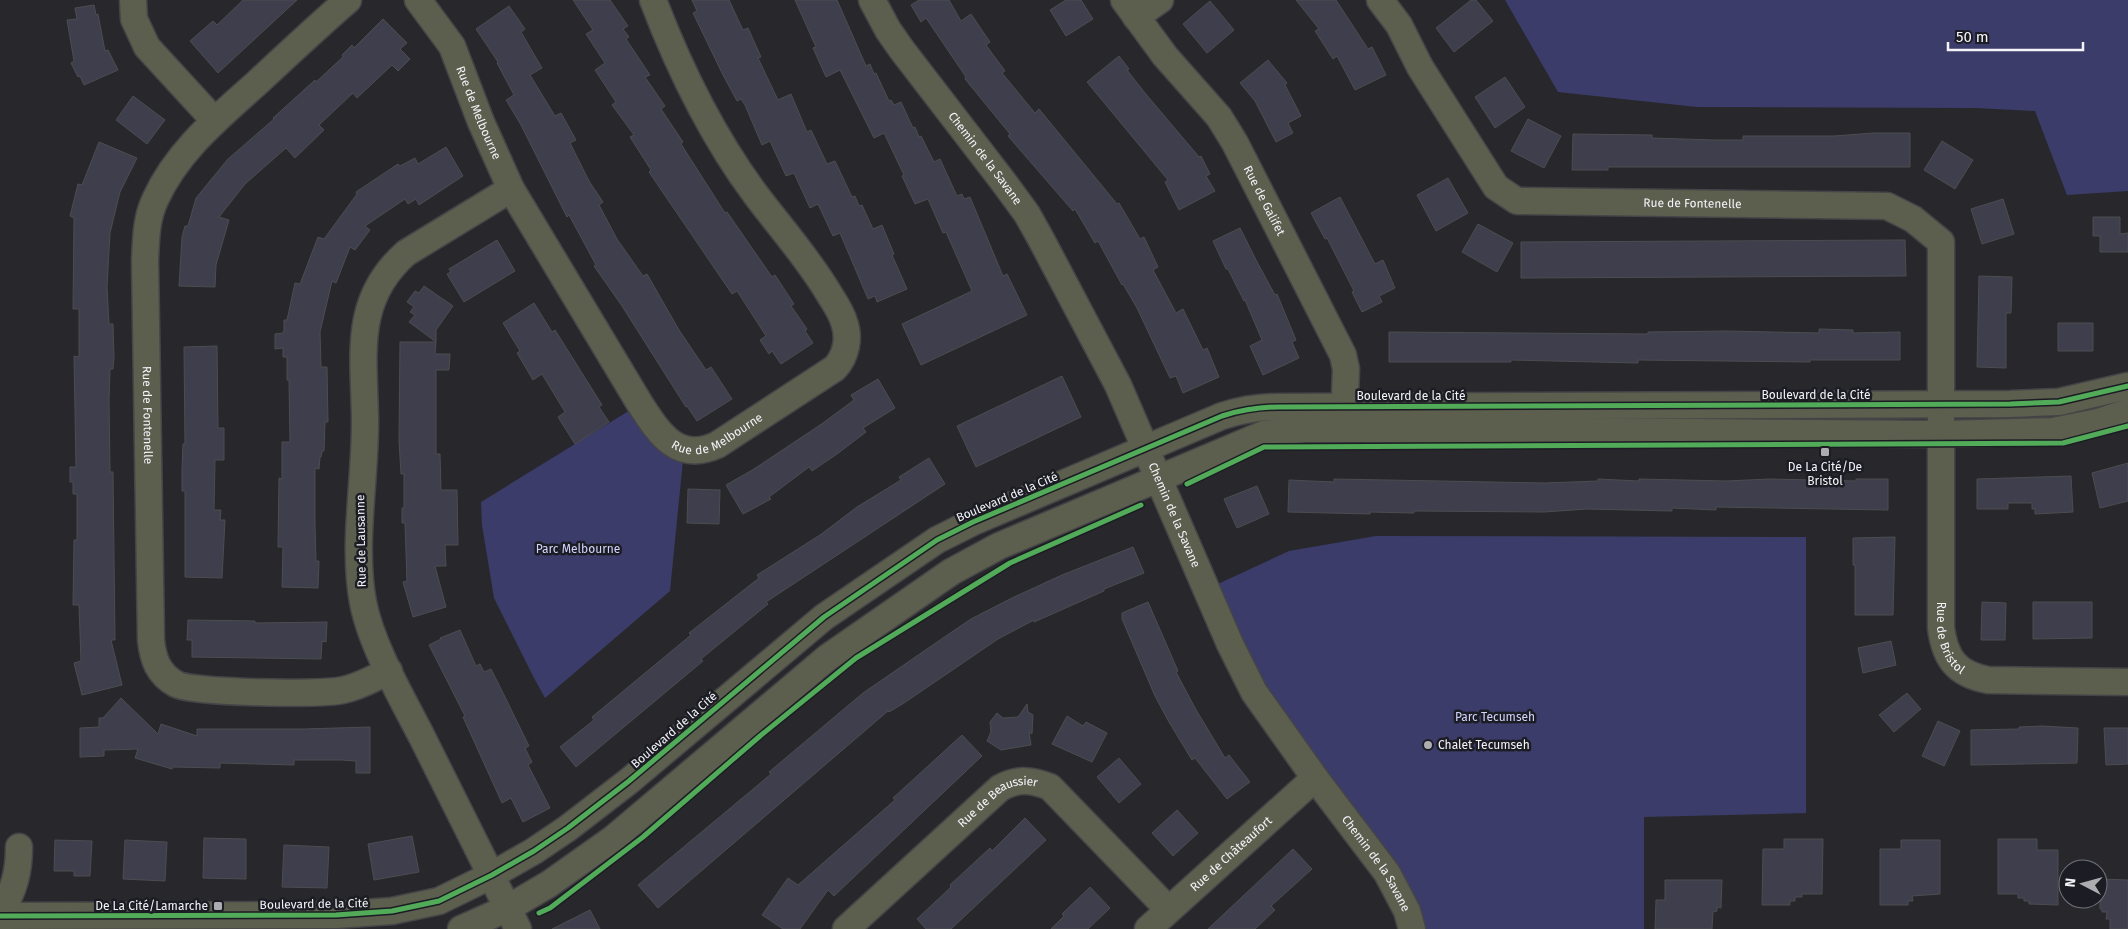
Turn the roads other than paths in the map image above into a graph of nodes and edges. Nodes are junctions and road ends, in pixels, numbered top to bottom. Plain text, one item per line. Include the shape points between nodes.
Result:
1 (133, 0) edge
2 (348, 0) edge
3 (418, 0) edge
4 (653, 0) edge
5 (872, 0) edge
6 (1160, 0) edge
7 (1380, 0) edge
8 (1130, 8) edge
9 (215, 121) junction
10 (511, 189) junction
11 (2128, 386) edge
12 (1941, 404) junction
13 (2128, 412) edge
14 (1345, 418) junction
15 (1942, 434) junction
16 (1145, 449) junction
17 (1158, 479) junction
18 (389, 671) junction
19 (2128, 682) edge
20 (1314, 778) junction
21 (19, 847) dead end
22 (492, 875) junction
23 (1168, 910) junction
24 (0, 914) edge
25 (513, 919) edge
26 (60, 922) edge
27 (461, 929) edge
28 (846, 929) edge
29 (1148, 929) edge
30 (1412, 929) edge

1 - 9 street via 134,19 147,48
2 - 9 street, Rue de Fontenelle
3 - 10 street, Rue de Melbourne via 452,46
4 - 10 street, Rue de Melbourne via 680,65 715,133 755,194 815,269 840,312 847,331 841,361 826,375 717,445 706,450 684,450 655,427
5 - 16 street, Chemin de la Savane via 902,50 1027,214 1102,355
6 - 8 street
7 - 12 street, Rue de Fontenelle via 1399,25 1420,67 1496,187 1517,201 1887,206 1913,219 1942,242
8 - 14 street, Rue de Galifet via 1165,56 1228,130 1343,355 1346,369
9 - 18 street, Rue de Fontenelle via 187,149 166,178 148,221 153,656 158,668 171,680 203,690 342,691
10 - 18 street, Rue de Lausanne via 406,253 384,276 368,308 360,486 361,586 367,617
11 - 12 street, Boulevard de la Cité via 2059,402
12 - 14 street, Boulevard de la Cité
12 - 15 street, Rue de Bristol
13 - 15 street, Boulevard de la Cité via 2053,431
14 - 15 street, Boulevard de la Cité
14 - 16 street, Boulevard de la Cité via 1257,407 1222,416
14 - 17 street, Boulevard de la Cité via 1305,429 1264,434
15 - 19 street, Rue de Bristol via 1941,628 1943,646 1949,658 1974,677 1988,680
16 - 17 street, Chemin de la Savane
16 - 22 street, Boulevard de la Cité via 936,540 816,623 596,807 534,851
17 - 20 street, Chemin de la Savane via 1242,668 1268,714
17 - 25 street, Boulevard de la Cité via 999,546 951,572 827,658 614,838 549,884
18 - 22 street, Rue de Lausanne
20 - 23 street, Rue de Châteaufort
20 - 30 street, Chemin de la Savane via 1387,873
21 - 24 street via 15,887
22 - 25 street, Rue de Lausanne
22 - 26 street, Boulevard de la Cité via 439,901 364,914
23 - 28 street, Rue de Beaussier via 1050,787 1025,780 1000,788
23 - 29 street, Rue de Châteaufort
24 - 26 street, Boulevard de la Cité
25 - 27 street, Boulevard de la Cité

